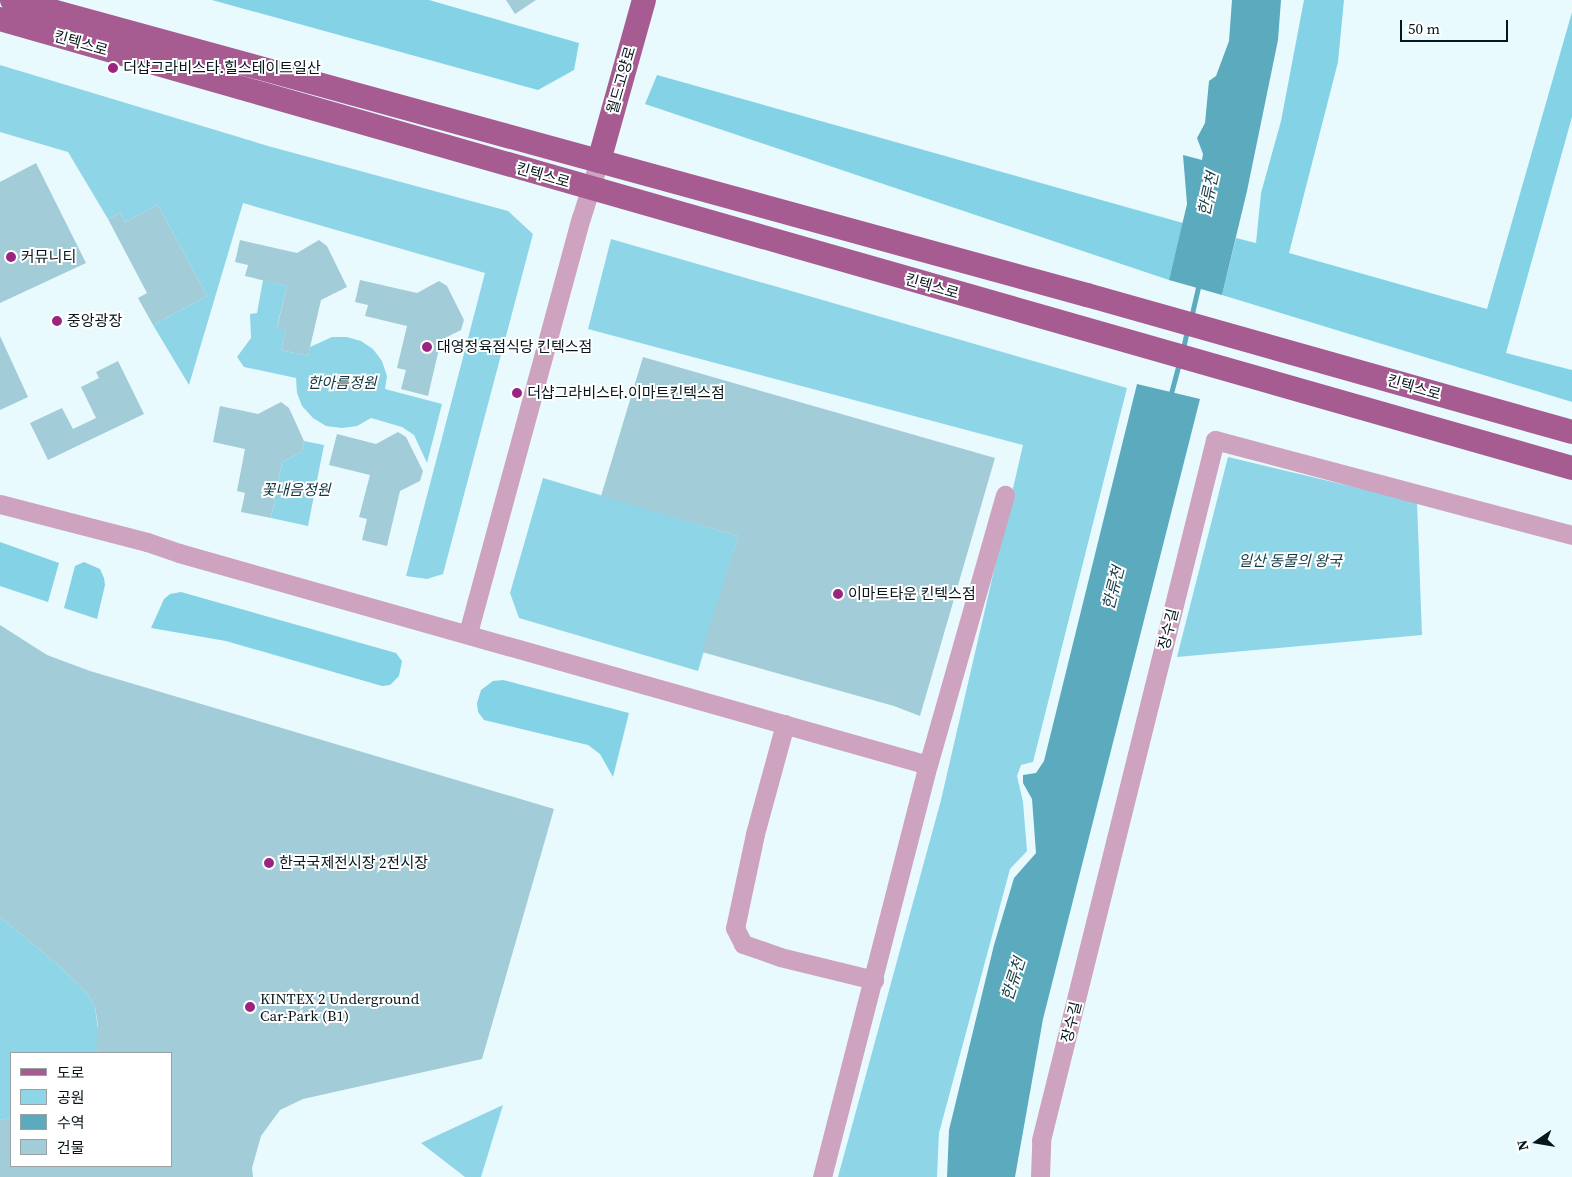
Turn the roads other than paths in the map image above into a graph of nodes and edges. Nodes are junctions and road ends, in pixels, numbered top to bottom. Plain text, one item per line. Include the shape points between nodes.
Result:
1 (12, 0) edge
2 (644, 0) edge
3 (0, 19) edge
4 (599, 161) junction
5 (590, 188) junction
6 (1572, 432) edge
7 (1572, 468) edge
8 (1005, 495) dead end
9 (0, 504) edge
10 (1572, 536) edge
11 (468, 633) junction
12 (785, 724) junction
13 (928, 764) junction
14 (874, 980) junction
15 (822, 1177) edge
16 (1040, 1177) edge

1 - 4 main road, 킨텍스로
2 - 4 main road, 월드고양로
3 - 5 main road, 킨텍스로
4 - 5 street
4 - 6 main road, 킨텍스로
5 - 7 main road, 킨텍스로
5 - 11 street
8 - 13 street
9 - 11 street
10 - 16 street, 장수길 via 1215,440 1041,1140
11 - 12 street
12 - 13 street
12 - 14 street via 755,834 735,928 743,944 780,957
13 - 14 street
14 - 15 street

